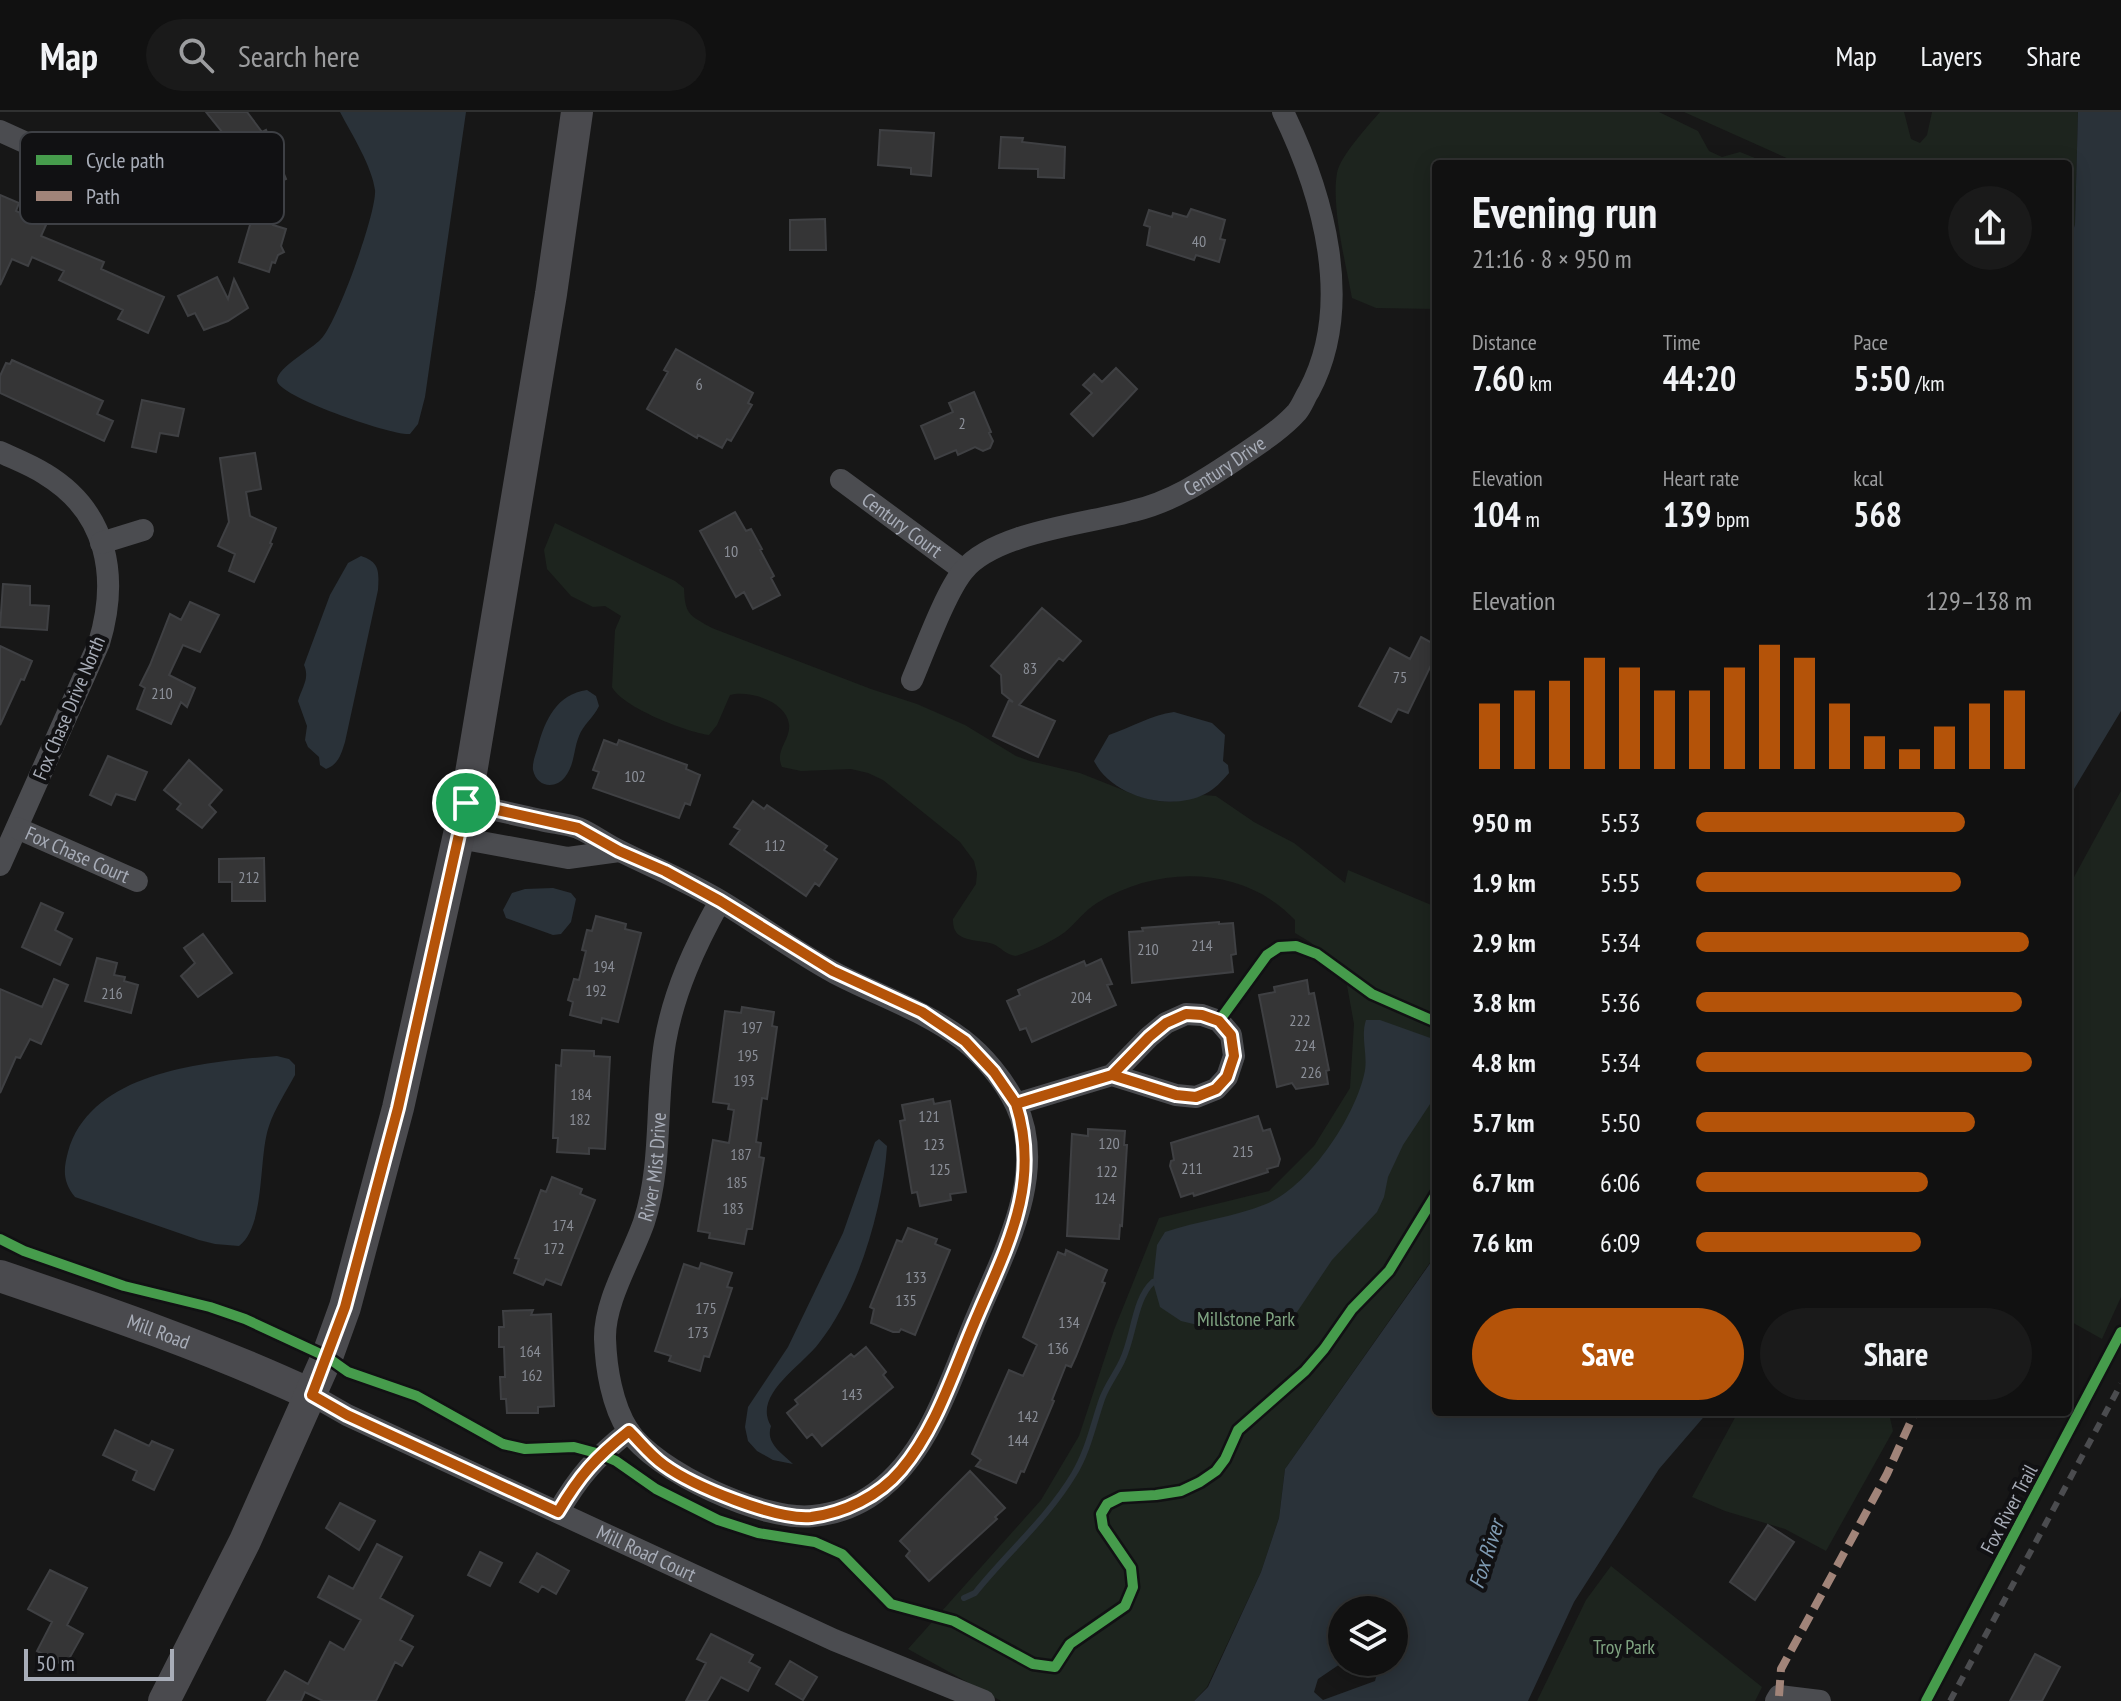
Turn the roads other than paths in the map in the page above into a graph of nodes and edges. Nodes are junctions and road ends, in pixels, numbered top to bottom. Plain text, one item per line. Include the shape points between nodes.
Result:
1 (577, 112) edge
2 (1283, 112) edge
3 (0, 131) edge
4 (20, 140) edge
5 (0, 452) edge
6 (841, 480) dead end
7 (143, 530) dead end
8 (101, 543) junction
9 (963, 570) junction
10 (912, 680) dead end
11 (466, 803) junction
12 (17, 828) junction
13 (459, 838) junction
14 (619, 851) junction
15 (0, 865) edge
16 (137, 881) dead end
17 (720, 901) junction
18 (1112, 1075) junction
19 (1016, 1104) junction
20 (0, 1276) edge
21 (312, 1395) junction
22 (629, 1431) junction
23 (558, 1512) junction
24 (1777, 1699) edge
25 (164, 1701) edge
26 (984, 1701) edge
27 (1820, 1701) edge

1 - 11 main road
2 - 9 street, Century Drive via 1320,210 1331,276 1331,323 1320,370 1298,411 1184,494 1016,540 986,552
3 - 4 street
5 - 8 street, Fox Chase Drive North via 70,492
6 - 9 street, Century Court
7 - 8 street
8 - 12 street, Fox Chase Drive North via 110,586 108,615
9 - 10 street
11 - 13 main road
11 - 14 street, River Mist Drive via 578,828
12 - 15 street, Fox Chase Drive North
12 - 16 street, Fox Chase Court
13 - 14 street via 568,858
13 - 21 main road via 398,1108 345,1307
14 - 17 street, River Mist Drive
17 - 19 street, River Mist Drive via 833,971 922,1012 965,1041
17 - 22 street, River Mist Drive via 675,994 665,1045 656,1166 644,1221 618,1284 605,1334 612,1390
18 - 18 street via 1196,1097 1216,1089 1227,1077 1234,1056 1231,1035 1219,1021 1186,1014 1149,1037
18 - 19 street
19 - 22 street, River Mist Drive via 1024,1129 1026,1170 1022,1204 1009,1241 927,1432 900,1471 874,1494 845,1509 809,1517 753,1507 663,1465
20 - 21 main road, Mill Road via 124,1318
21 - 23 street, Mill Road Court
21 - 25 main road
22 - 23 street via 579,1476
23 - 26 street, Mill Road Court via 834,1640
24 - 27 street

